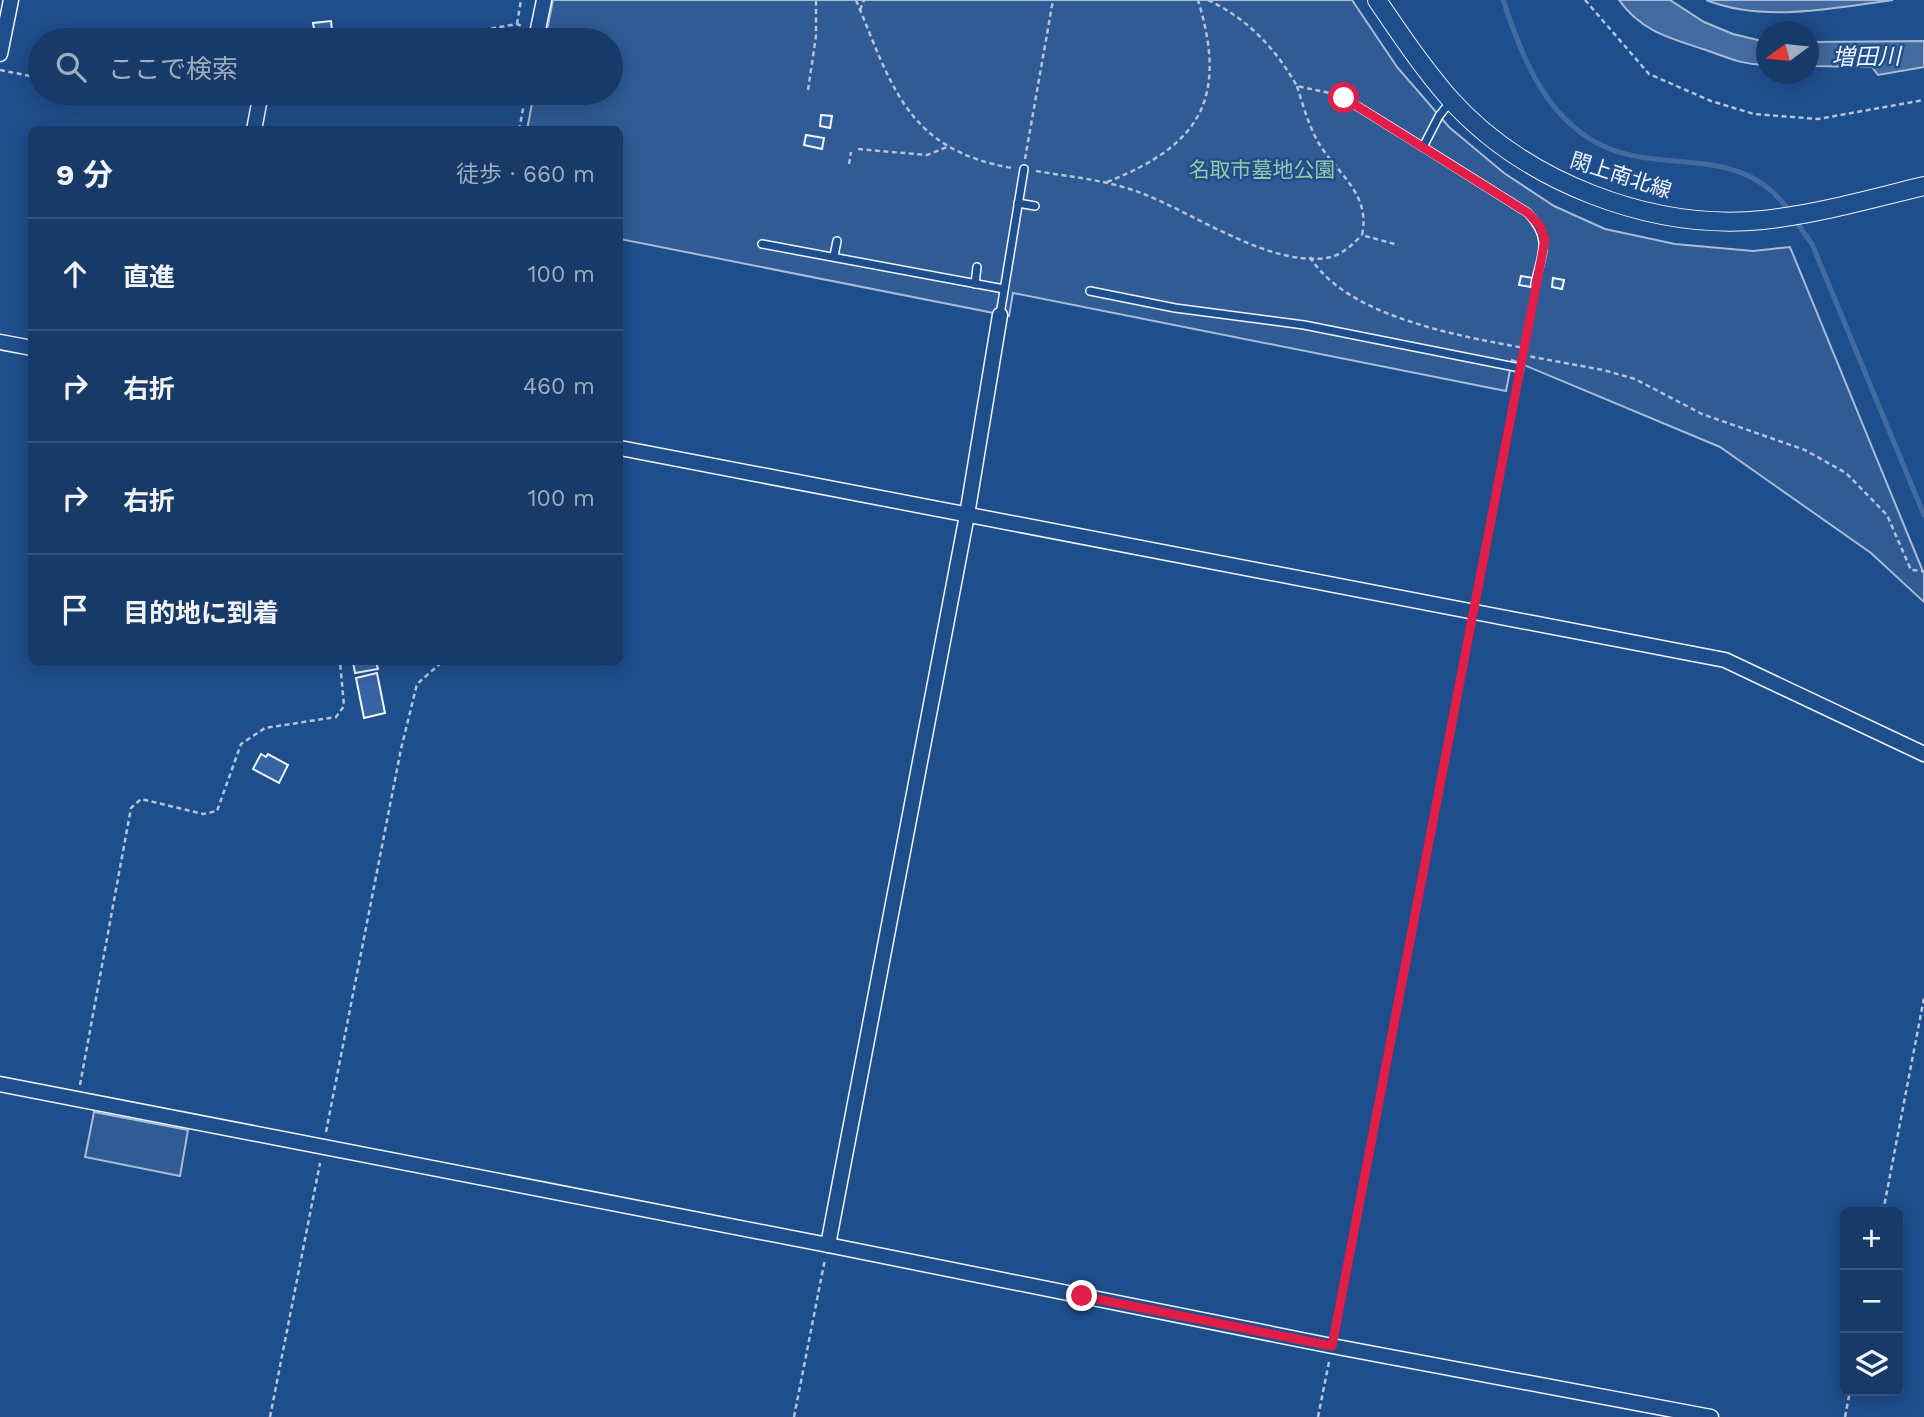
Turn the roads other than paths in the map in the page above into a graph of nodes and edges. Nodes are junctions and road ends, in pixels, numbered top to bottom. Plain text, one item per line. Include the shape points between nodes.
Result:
1 (11, 0) edge
2 (544, 0) edge
3 (1377, 0) edge
4 (538, 28) edge
5 (0, 54) edge
6 (1344, 98) road end
7 (1452, 100) junction
8 (259, 105) edge
9 (255, 126) edge
10 (1423, 147) junction
11 (1024, 169) road end
12 (1924, 186) edge
13 (1018, 203) junction
14 (1035, 206) dead end
15 (837, 241) dead end
16 (762, 244) dead end
17 (834, 256) junction
18 (977, 267) dead end
19 (975, 284) junction
20 (1535, 284) road end
21 (1004, 289) junction
22 (1090, 291) dead end
23 (1000, 315) joint
24 (0, 342) edge
25 (28, 347) edge
26 (1520, 368) road end
27 (623, 449) edge
28 (967, 515) junction
29 (1924, 754) edge
30 (0, 1084) edge
31 (828, 1245) junction
32 (1711, 1417) edge

1 - 5 street
2 - 4 street
3 - 7 street, 閖上南北線
6 - 10 lane
7 - 10 lane
7 - 12 street, 閖上南北線 via 1513,153 1562,181 1685,218 1761,220 1821,212
8 - 9 street
10 - 20 lane via 1528,213 1540,226 1545,240
11 - 13 lane
13 - 14 lane
13 - 21 lane
15 - 17 lane
16 - 17 lane
17 - 19 lane
18 - 19 lane
19 - 21 lane
21 - 23 lane
22 - 26 lane
23 - 28 street
24 - 25 street
27 - 28 street
28 - 29 street via 1725,660
28 - 31 street
30 - 31 street
31 - 32 street

